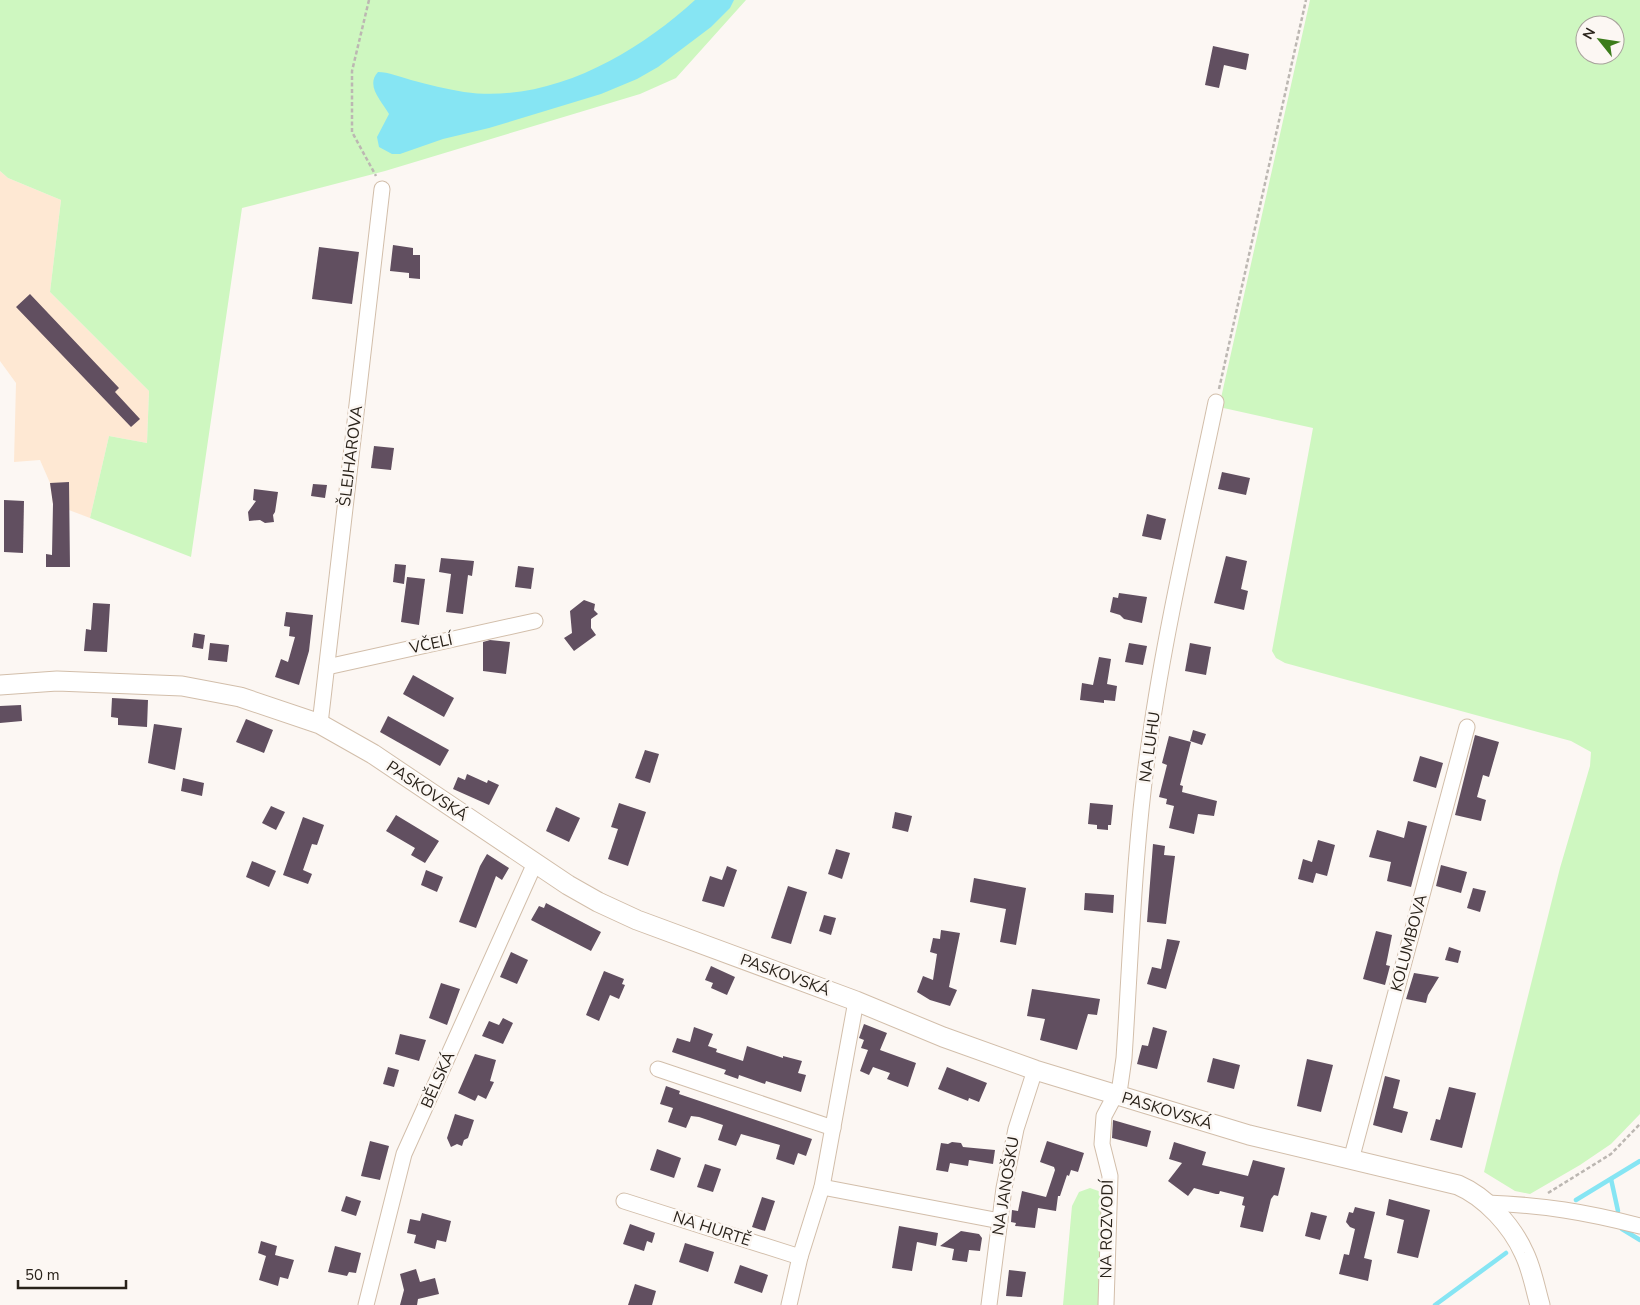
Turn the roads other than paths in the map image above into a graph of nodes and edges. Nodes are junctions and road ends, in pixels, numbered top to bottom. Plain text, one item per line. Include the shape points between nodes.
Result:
1 (382, 189) road end
2 (1216, 402) road end
3 (535, 621) dead end
4 (327, 666) junction
5 (0, 684) edge
6 (320, 724) junction
7 (1467, 727) dead end
8 (535, 863) junction
9 (856, 1001) junction
10 (658, 1069) dead end
11 (1035, 1070) junction
12 (1114, 1095) junction
13 (833, 1128) junction
14 (1351, 1160) junction
15 (822, 1187) junction
16 (624, 1201) dead end
17 (1487, 1203) junction
18 (1000, 1221) junction
19 (1640, 1226) edge
20 (800, 1257) junction
21 (366, 1305) edge
22 (789, 1305) edge
23 (989, 1305) edge
24 (1106, 1305) edge
25 (1540, 1305) edge

1 - 4 street, ŠLEJHAROVA
2 - 12 street, NA LUHU via 1160,674 1150,739 1124,1058 1120,1086
3 - 4 street, VČELÍ
4 - 6 street, ŠLEJHAROVA
5 - 6 street, PASKOVSKÁ via 57,681 182,686 240,697
6 - 8 street, PASKOVSKÁ via 372,754
7 - 14 street, KOLUMBOVA
8 - 9 street, PASKOVSKÁ via 598,902 637,920
8 - 21 street, BĚLSKÁ via 404,1154
9 - 11 street, PASKOVSKÁ
9 - 13 street
10 - 13 street
11 - 12 street, PASKOVSKÁ
11 - 18 street, NA JANOŠKU via 1016,1128
12 - 14 street, PASKOVSKÁ via 1249,1135
12 - 24 street, NA ROZVODÍ via 1104,1116 1102,1144 1110,1176
13 - 15 street
14 - 17 street, PASKOVSKÁ via 1458,1185
15 - 18 street
15 - 20 street
16 - 20 street, NA HURTĚ
17 - 19 street via 1533,1204 1574,1210
17 - 25 street, PASKOVSKÁ via 1524,1253
18 - 23 street, NA JANOŠKU
20 - 22 street

